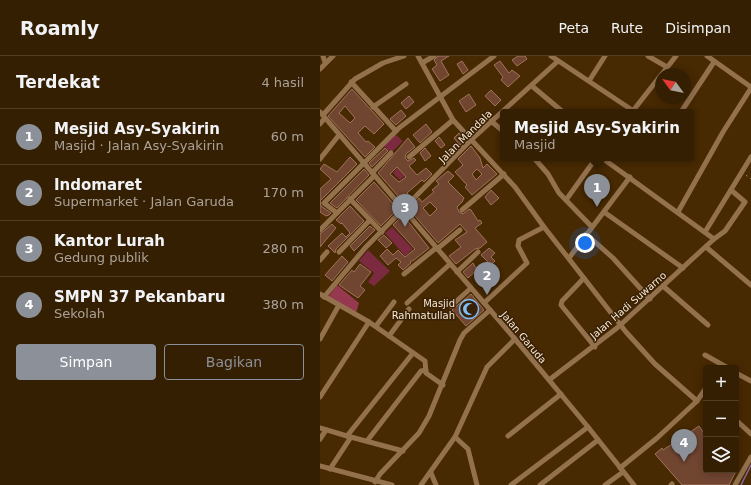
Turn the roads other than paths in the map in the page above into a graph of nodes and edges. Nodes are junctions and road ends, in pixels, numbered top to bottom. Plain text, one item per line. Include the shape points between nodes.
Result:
1 (323, 56) edge
2 (333, 56) edge
3 (404, 56) edge
4 (418, 56) edge
5 (434, 56) edge
6 (494, 56) edge
7 (551, 56) edge
8 (604, 56) edge
9 (648, 56) edge
10 (676, 56) edge
11 (707, 56) edge
12 (558, 61) junction
13 (326, 62) junction
14 (714, 62) junction
15 (422, 63) junction
16 (667, 67) joint
17 (320, 68) edge
18 (589, 81) junction
19 (351, 82) junction
20 (655, 82) edge
21 (406, 84) dead end
22 (532, 86) junction
23 (751, 88) edge
24 (749, 95) edge
25 (440, 97) junction
26 (373, 107) junction
27 (505, 109) edge
28 (557, 109) edge
29 (629, 109) edge
30 (635, 109) edge
31 (683, 109) edge
32 (500, 113) edge
33 (323, 115) edge
34 (453, 120) junction
35 (491, 121) junction
36 (320, 124) edge
37 (500, 128) edge
38 (396, 131) junction
39 (339, 135) junction
40 (471, 140) junction
41 (391, 153) dead end
42 (409, 157) dead end
43 (751, 157) edge
44 (320, 160) edge
45 (536, 161) edge
46 (594, 161) edge
47 (606, 161) edge
48 (364, 165) junction
49 (373, 174) junction
50 (504, 174) junction
51 (630, 177) junction
52 (731, 190) junction
53 (350, 199) junction
54 (566, 200) junction
55 (462, 210) dead end
56 (404, 211) junction
57 (604, 212) junction
58 (678, 212) junction
59 (337, 213) junction
60 (370, 220) junction
61 (544, 227) junction
62 (592, 227) junction
63 (320, 230) edge
64 (460, 230) dead end
65 (382, 232) junction
66 (705, 232) junction
67 (586, 234) junction
68 (714, 239) junction
69 (706, 247) junction
70 (437, 248) junction
71 (327, 252) dead end
72 (339, 252) dead end
73 (478, 252) dead end
74 (568, 258) junction
75 (320, 260) edge
76 (450, 264) junction
77 (683, 268) junction
78 (457, 272) junction
79 (404, 274) dead end
80 (584, 278) junction
81 (750, 283) edge
82 (664, 286) junction
83 (471, 288) junction
84 (322, 295) edge
85 (650, 299) junction
86 (394, 302) dead end
87 (407, 304) dead end
88 (484, 304) junction
89 (339, 305) junction
90 (451, 306) dead end
91 (409, 309) dead end
92 (490, 310) junction
93 (370, 322) junction
94 (620, 325) junction
95 (708, 325) dead end
96 (376, 326) junction
97 (389, 336) junction
98 (320, 339) edge
99 (515, 339) junction
100 (595, 347) junction
101 (413, 353) junction
102 (705, 355) dead end
103 (719, 365) edge
104 (426, 370) junction
105 (739, 375) edge
106 (549, 380) junction
107 (751, 381) edge
108 (443, 385) junction
109 (703, 393) edge
110 (561, 394) junction
111 (320, 397) edge
112 (696, 401) junction
113 (739, 423) edge
114 (588, 427) junction
115 (323, 429) edge
116 (751, 434) edge
117 (349, 436) junction
118 (508, 436) dead end
119 (455, 437) junction
120 (320, 439) edge
121 (598, 440) junction
122 (367, 441) junction
123 (403, 451) junction
124 (751, 457) edge
125 (320, 466) edge
126 (330, 469) junction
127 (622, 470) junction
128 (431, 473) junction
129 (378, 483) edge
130 (392, 485) edge
131 (421, 485) edge
132 (436, 485) edge
133 (477, 485) edge
134 (511, 485) edge
135 (540, 485) edge
136 (605, 485) edge
137 (634, 485) edge
138 (734, 485) edge

1 - 13 street
2 - 13 street
3 - 19 street via 383,63
4 - 15 street
5 - 15 street
6 - 25 street
7 - 12 street
8 - 18 street
9 - 16 street
10 - 16 street
11 - 14 street
12 - 18 street
12 - 22 street, Jalan Mandala
13 - 17 street
14 - 23 street
14 - 31 street
15 - 25 street
18 - 29 street
19 - 26 street
19 - 33 street
20 - 30 street
21 - 26 street
22 - 27 street, Jalan Mandala
22 - 28 street
23 - 24 street
24 - 58 street via 723,132
25 - 34 street
25 - 38 street
26 - 38 street
32 - 35 street, Jalan Mandala
33 - 36 street
33 - 39 street, Jalan Garuda
34 - 40 street
34 - 42 street
35 - 37 street
35 - 40 street, Jalan Mandala
38 - 48 street
39 - 44 street
39 - 48 street, Jalan Garuda
40 - 50 street
40 - 56 street, Jalan Mandala
41 - 49 street
43 - 52 street
45 - 54 street
46 - 54 street
47 - 51 street
48 - 49 street, Jalan Garuda
48 - 59 street via 324,203
49 - 53 street
49 - 56 street, Jalan Garuda
50 - 55 street
50 - 61 street
51 - 57 street
51 - 58 street
52 - 66 street
52 - 68 street, Jalan Hadi Suwarno via 745,200 745,203 725,231
53 - 59 street
53 - 60 street
54 - 62 street
56 - 65 street, Jalan Mandala
56 - 70 street, Jalan Garuda
57 - 62 street
57 - 77 street
58 - 66 street
59 - 63 street
60 - 65 street
60 - 72 street
61 - 74 street
61 - 88 street via 519,240 518,246 527,263
62 - 67 street
64 - 70 street
65 - 84 street, Jalan Mandala
66 - 68 street
67 - 74 street
67 - 85 street via 613,258
68 - 69 street, Jalan Hadi Suwarno
69 - 77 street, Jalan Hadi Suwarno
69 - 81 street
70 - 76 street, Jalan Garuda
70 - 79 street
71 - 75 street
73 - 78 street
74 - 80 street
76 - 78 street, Jalan Garuda
76 - 87 street
77 - 82 street, Jalan Hadi Suwarno
78 - 83 street, Jalan Garuda
80 - 94 street
80 - 100 street via 561,305
82 - 85 street, Jalan Hadi Suwarno
82 - 95 street
83 - 88 street, Jalan Garuda
83 - 90 street
84 - 89 street
85 - 94 street, Jalan Hadi Suwarno
86 - 96 street
88 - 92 street, Jalan Garuda
89 - 93 street
89 - 98 street
91 - 97 street
92 - 99 street, Jalan Garuda
92 - 108 street via 464,334
93 - 96 street
93 - 111 street
94 - 100 street, Jalan Hadi Suwarno
94 - 112 street via 651,360
96 - 97 street
97 - 101 street
99 - 106 street, Jalan Garuda
99 - 119 street via 487,367
100 - 106 street, Jalan Hadi Suwarno
101 - 104 street via 425,361
101 - 117 street
102 - 103 street
104 - 108 street
104 - 122 street via 422,371
105 - 107 street
106 - 110 street, Jalan Garuda
108 - 123 street via 419,433
109 - 112 street
110 - 114 street, Jalan Garuda
110 - 118 street
112 - 127 street
113 - 116 street
114 - 121 street, Jalan Garuda
114 - 134 street
115 - 117 street
115 - 120 street
117 - 122 street
117 - 126 street
119 - 128 street
119 - 133 street via 468,449
121 - 127 street, Jalan Garuda
121 - 135 street
122 - 123 street
123 - 129 street via 380,474
124 - 138 street
125 - 126 street
126 - 129 street
127 - 136 street
127 - 137 street, Jalan Garuda
128 - 131 street
128 - 132 street
129 - 130 street

